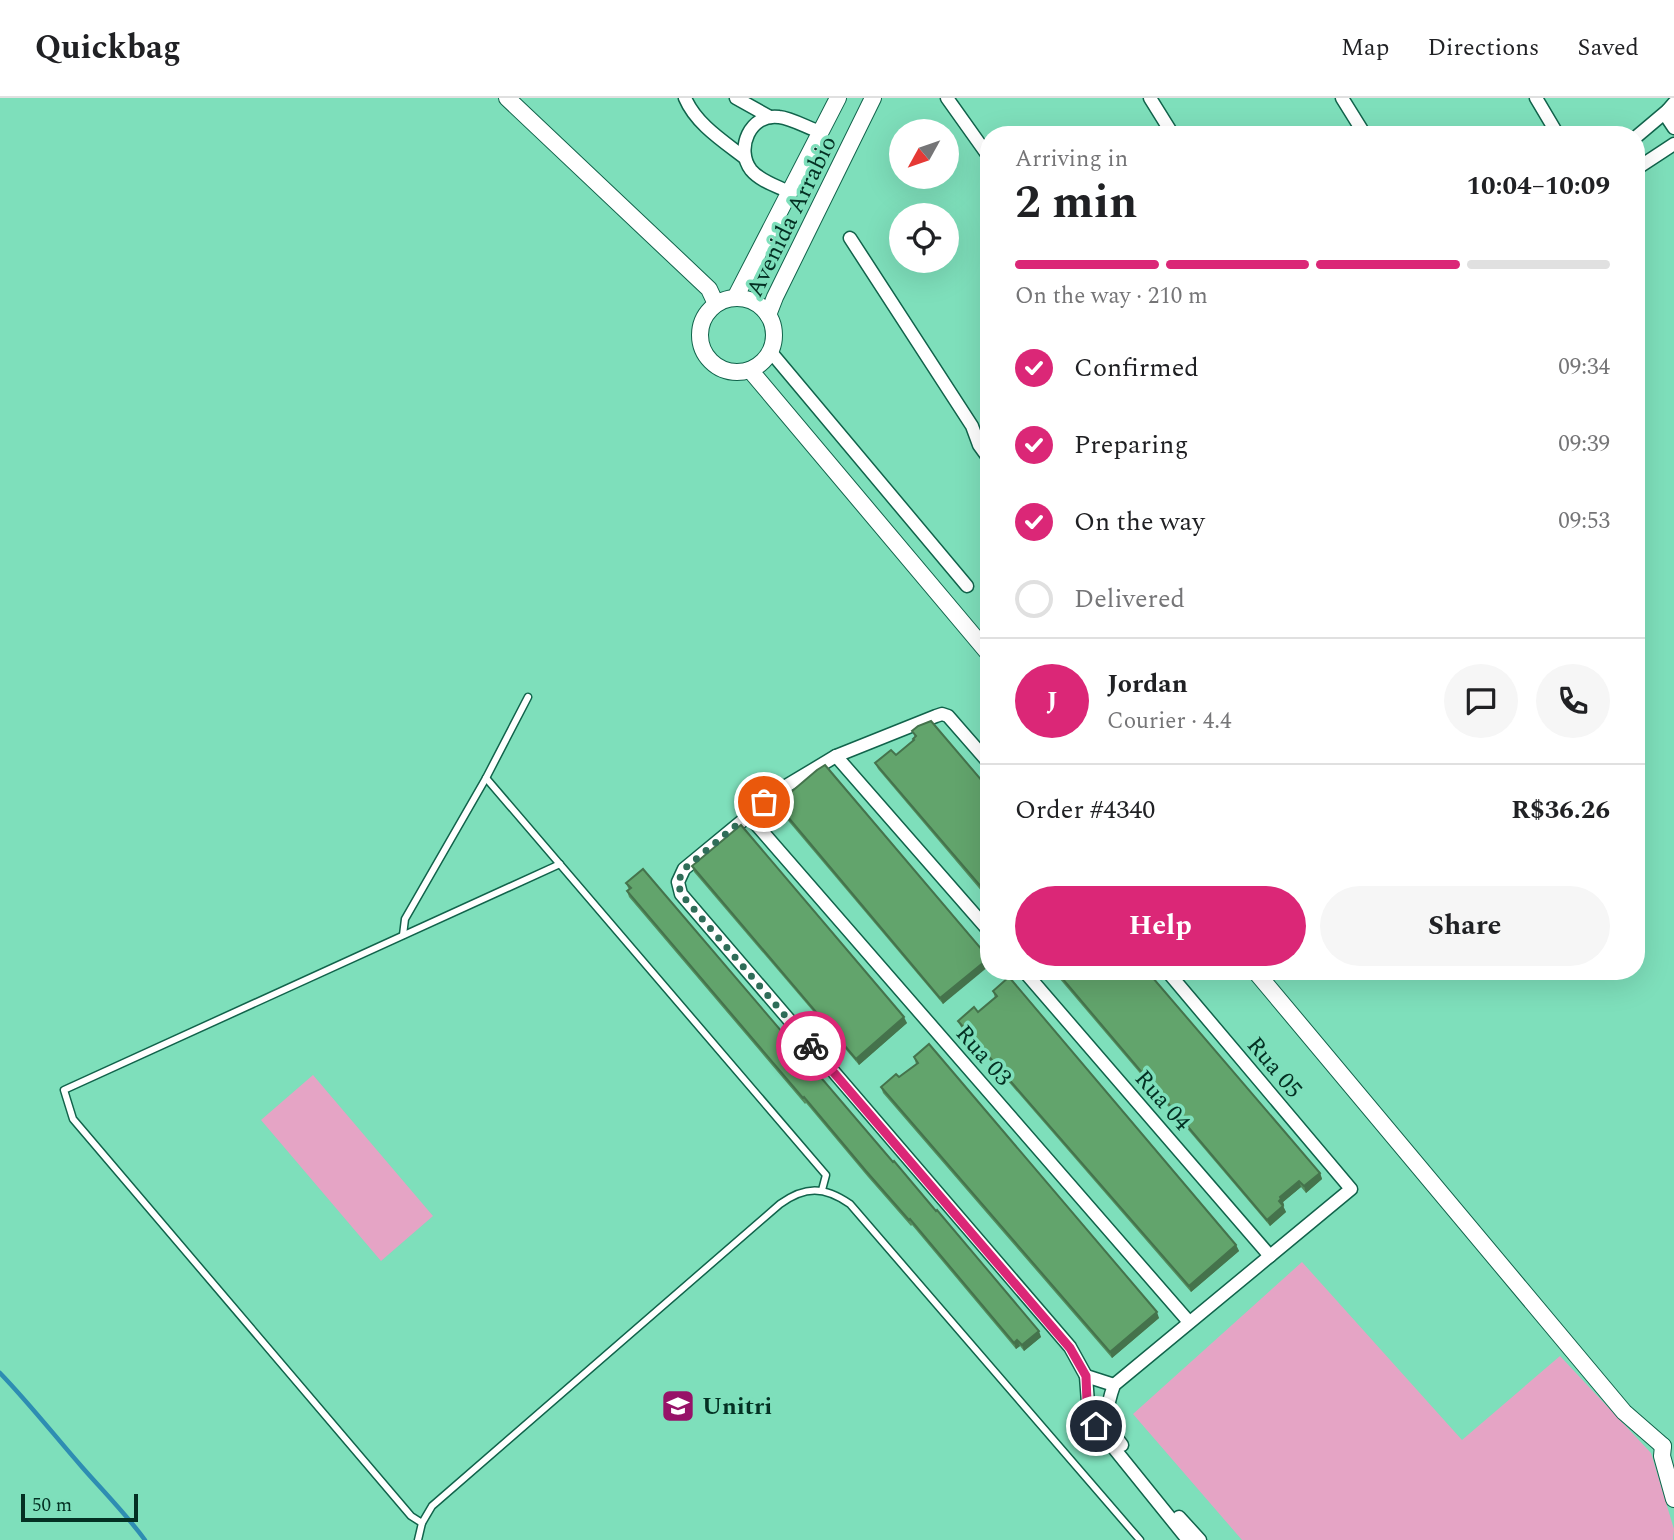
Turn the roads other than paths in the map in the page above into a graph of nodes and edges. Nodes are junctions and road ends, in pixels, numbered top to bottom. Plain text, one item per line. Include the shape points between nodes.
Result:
1 (507, 98) edge
2 (685, 98) edge
3 (736, 98) edge
4 (838, 98) edge
5 (873, 98) edge
6 (947, 98) edge
7 (1150, 98) edge
8 (1342, 98) edge
9 (1536, 98) edge
10 (1671, 106) edge
11 (770, 117) junction
12 (1167, 126) edge
13 (1359, 126) edge
14 (1553, 126) edge
15 (1645, 128) edge
16 (1674, 128) edge
17 (820, 132) junction
18 (980, 144) edge
19 (1674, 144) edge
20 (745, 158) junction
21 (1645, 163) edge
22 (789, 192) junction
23 (850, 238) dead end
24 (735, 298) junction
25 (716, 304) junction
26 (768, 315) junction
27 (770, 351) junction
28 (750, 370) junction
29 (972, 426) junction
30 (980, 430) edge
31 (980, 447) edge
32 (967, 586) dead end
33 (980, 643) edge
34 (528, 697) dead end
35 (980, 753) edge
36 (835, 756) junction
37 (486, 778) junction
38 (748, 815) junction
39 (560, 864) junction
40 (980, 921) edge
41 (403, 935) junction
42 (1032, 980) edge
43 (1175, 980) edge
44 (1263, 980) edge
45 (822, 1191) junction
46 (1270, 1256) junction
47 (1189, 1322) junction
48 (1086, 1376) junction
49 (1114, 1385) junction
50 (1108, 1402) junction
51 (1087, 1403) junction
52 (1669, 1443) edge
53 (1674, 1499) edge
54 (422, 1523) junction
55 (418, 1540) edge
56 (1140, 1540) edge
57 (1188, 1540) edge
58 (1200, 1540) edge

1 - 25 street via 709,289
2 - 20 street via 704,125
3 - 11 street
4 - 17 street, Avenida Arrabio
5 - 26 street, Avenida Arrabio
6 - 18 street
7 - 12 street
8 - 13 street
9 - 14 street
10 - 15 street
10 - 16 street via 1668,119
11 - 17 street
11 - 20 street via 751,128
17 - 22 street, Avenida Arrabio
19 - 21 street
20 - 22 street via 757,176
22 - 24 street, Avenida Arrabio
23 - 29 street
24 - 25 street
24 - 26 street via 754,303
25 - 28 street via 700,328 702,348 721,369
26 - 27 street via 774,333
27 - 28 street
27 - 32 street
28 - 33 street
29 - 30 street
29 - 31 street
34 - 37 lane
35 - 36 street via 942,714
36 - 38 street
36 - 40 street
37 - 39 lane
37 - 41 lane via 405,919
38 - 47 street, Rua 03
38 - 48 street via 684,869 678,882 681,894 1070,1348
39 - 41 lane
39 - 45 lane via 826,1175
41 - 54 lane via 64,1090 73,1119 411,1516
42 - 46 street, Rua 04
43 - 46 street, Rua 05 via 1351,1189
44 - 52 street via 1624,1412
45 - 54 lane via 792,1195 779,1204 432,1506
45 - 56 lane via 850,1204
46 - 47 street
47 - 49 street
48 - 49 street
48 - 51 street
49 - 50 street
50 - 51 street
50 - 58 street via 1107,1419 1114,1435
51 - 57 street via 1096,1426
52 - 53 street via 1662,1457
54 - 55 lane

